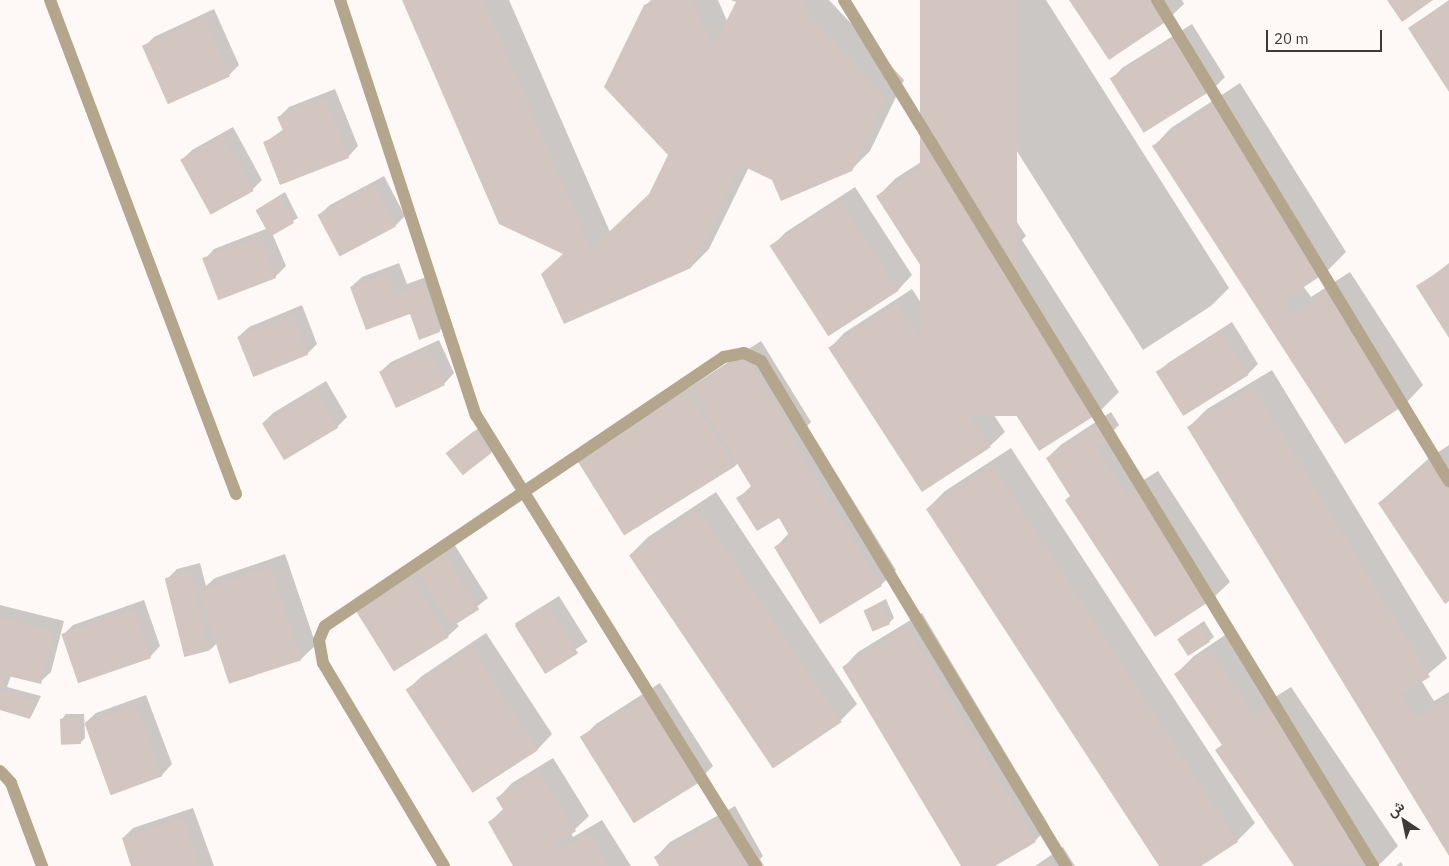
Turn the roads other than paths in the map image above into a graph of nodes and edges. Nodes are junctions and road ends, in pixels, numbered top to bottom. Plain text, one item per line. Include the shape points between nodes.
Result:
1 (50, 0) edge
2 (340, 0) edge
3 (844, 0) edge
4 (1157, 0) edge
5 (1449, 481) edge
6 (525, 491) junction
7 (236, 494) dead end
8 (0, 771) edge
9 (42, 866) edge
10 (444, 866) edge
11 (756, 866) edge
12 (1066, 866) edge
13 (1373, 866) edge

1 - 7 street
2 - 6 street via 476,415
3 - 13 street
4 - 5 street
6 - 10 street via 331,620 319,640 323,663
6 - 11 street
6 - 12 street via 724,357 744,353 756,357
8 - 9 street via 11,783

